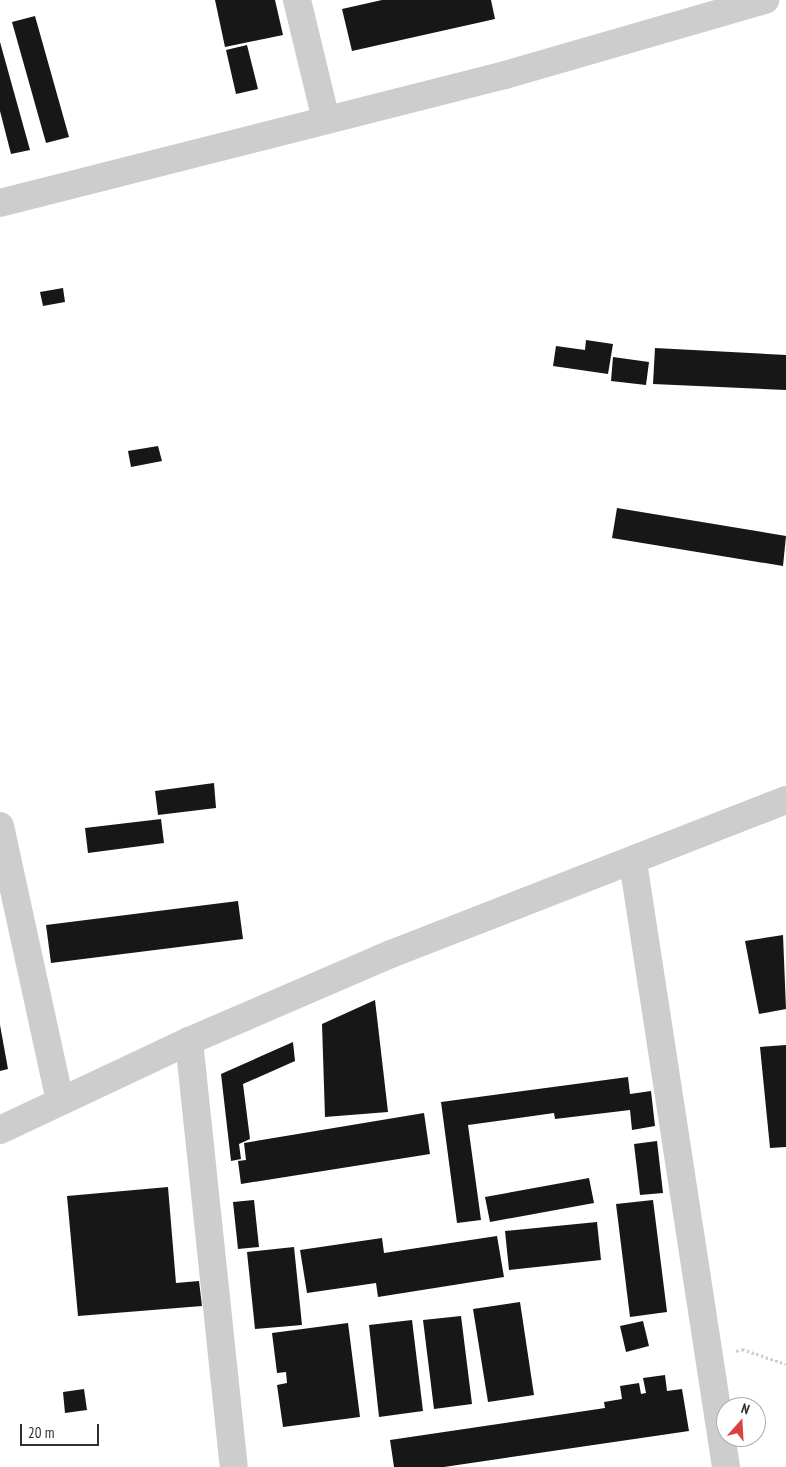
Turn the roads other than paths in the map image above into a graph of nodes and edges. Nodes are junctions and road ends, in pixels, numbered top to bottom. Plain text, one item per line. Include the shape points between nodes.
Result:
1 (297, 0) edge
2 (765, 0) edge
3 (326, 120) junction
4 (0, 203) edge
5 (786, 800) edge
6 (0, 826) edge
7 (633, 862) junction
8 (189, 1041) junction
9 (60, 1101) junction
10 (0, 1130) edge
11 (234, 1467) edge
12 (726, 1467) edge

1 - 3 street
2 - 3 street via 505,75
3 - 4 street
5 - 7 street
6 - 9 street
7 - 8 street via 391,954
7 - 12 street
8 - 9 street
8 - 11 street
9 - 10 street

